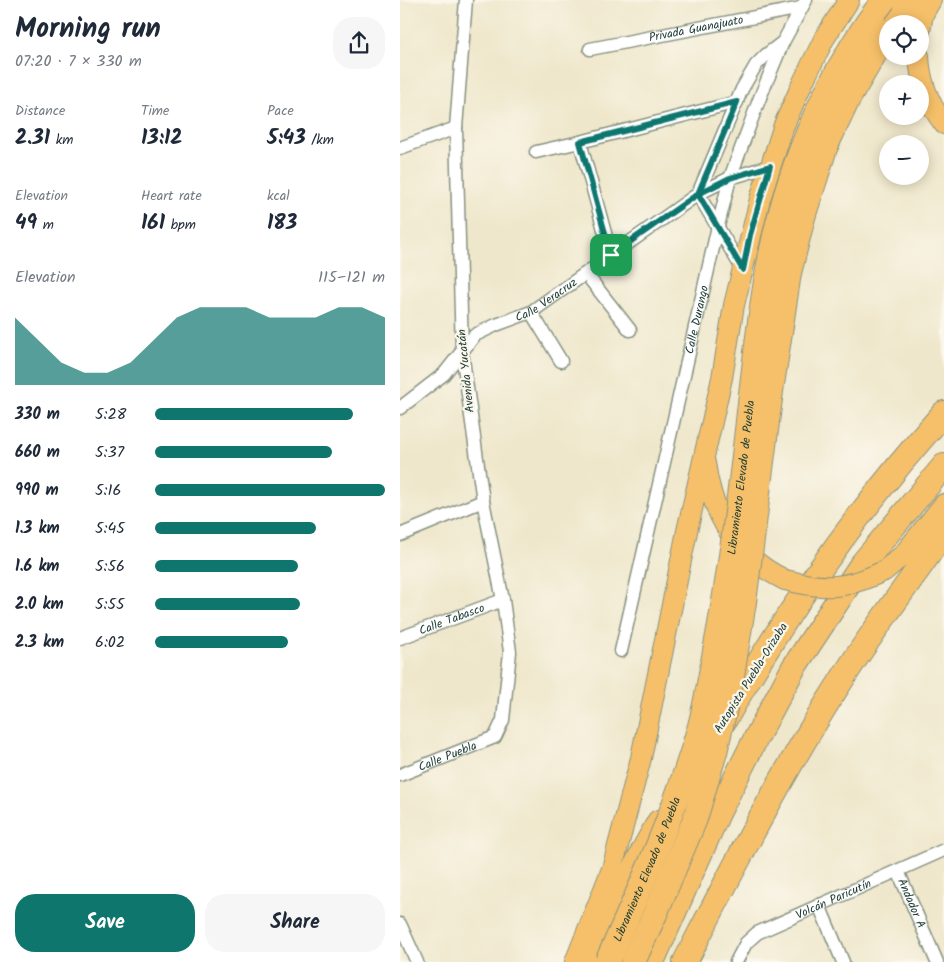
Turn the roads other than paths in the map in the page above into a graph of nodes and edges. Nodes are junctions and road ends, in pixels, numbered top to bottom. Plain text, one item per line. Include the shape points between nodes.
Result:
1 (466, 0) edge
2 (849, 0) edge
3 (884, 0) edge
4 (909, 0) edge
5 (931, 0) edge
6 (804, 4) edge
7 (898, 15) edge
8 (923, 15) edge
9 (783, 42) junction
10 (879, 46) edge
11 (590, 50) dead end
12 (920, 65) edge
13 (737, 102) junction
14 (941, 120) edge
15 (456, 128) junction
16 (580, 142) junction
17 (400, 148) edge
18 (536, 152) dead end
19 (770, 166) junction
20 (730, 178) junction
21 (698, 194) junction
22 (718, 226) junction
23 (611, 255) junction
24 (743, 270) junction
25 (586, 274) junction
26 (531, 312) junction
27 (630, 330) dead end
28 (462, 352) junction
29 (561, 361) dead end
30 (400, 408) edge
31 (944, 413) edge
32 (705, 448) junction
33 (944, 466) edge
34 (483, 501) junction
35 (944, 504) edge
36 (944, 532) edge
37 (400, 535) edge
38 (502, 600) junction
39 (400, 638) edge
40 (621, 651) dead end
41 (495, 737) joint
42 (400, 775) edge
43 (944, 850) edge
44 (898, 871) junction
45 (819, 905) junction
46 (400, 924) edge
47 (737, 961) edge
48 (416, 962) edge
49 (574, 962) edge
50 (590, 962) edge
51 (607, 962) edge
52 (633, 962) edge
53 (652, 962) edge
54 (685, 962) edge
55 (843, 962) edge
56 (937, 962) edge

1 - 15 street, Avenida Yucatán
2 - 19 main road via 803,82
3 - 51 highway, Libramiento Elevado de Puebla, bridge via 851,49 819,109 786,196 759,325 738,505 701,724 676,801
4 - 7 highway
5 - 8 main road
6 - 9 street, Calle Durango
6 - 11 street, Privada Guanajuato
9 - 13 street via 756,65
9 - 20 street, Calle Durango
10 - 52 highway, Libramiento Elevado de Puebla, bridge via 848,99 825,148 803,217 789,273 731,682 695,819
12 - 14 main road via 929,99
13 - 16 street
13 - 21 street
15 - 17 street
15 - 28 street, Avenida Yucatán
16 - 18 street
16 - 23 street
19 - 20 street, Calle Veracruz
19 - 24 main road
20 - 21 street, Calle Veracruz
20 - 22 street, Calle Durango
21 - 22 street
21 - 23 street, Calle Veracruz
22 - 24 street
22 - 40 street, Calle Durango
23 - 25 street, Calle Veracruz
24 - 32 main road
25 - 26 street, Calle Veracruz
25 - 27 street
26 - 28 street, Calle Veracruz via 475,336
26 - 29 street
28 - 30 street, Calle Veracruz via 444,374
28 - 34 street, Avenida Yucatán
31 - 50 highway, Autopista Puebla-Orizaba via 879,492 809,587 713,740 685,775 644,849
32 - 35 main road, bridge via 712,494 724,523 754,561 767,572 785,580 834,588 860,582 884,571 902,555
32 - 49 main road via 641,758 612,868
33 - 53 highway via 862,564 794,667 719,812
34 - 37 street
34 - 38 street, Avenida Yucatán
36 - 54 highway via 873,632 811,729 770,799
38 - 39 street, Calle Tabasco
38 - 41 street, Avenida Yucatán via 510,652 503,720
41 - 42 street, Calle Puebla
43 - 44 street, Volcán Paricutín
44 - 45 street, Volcán Paricutín
44 - 56 street, Andador A
45 - 47 street, Volcán Paricutín via 757,933 746,943
45 - 55 street
46 - 48 street

